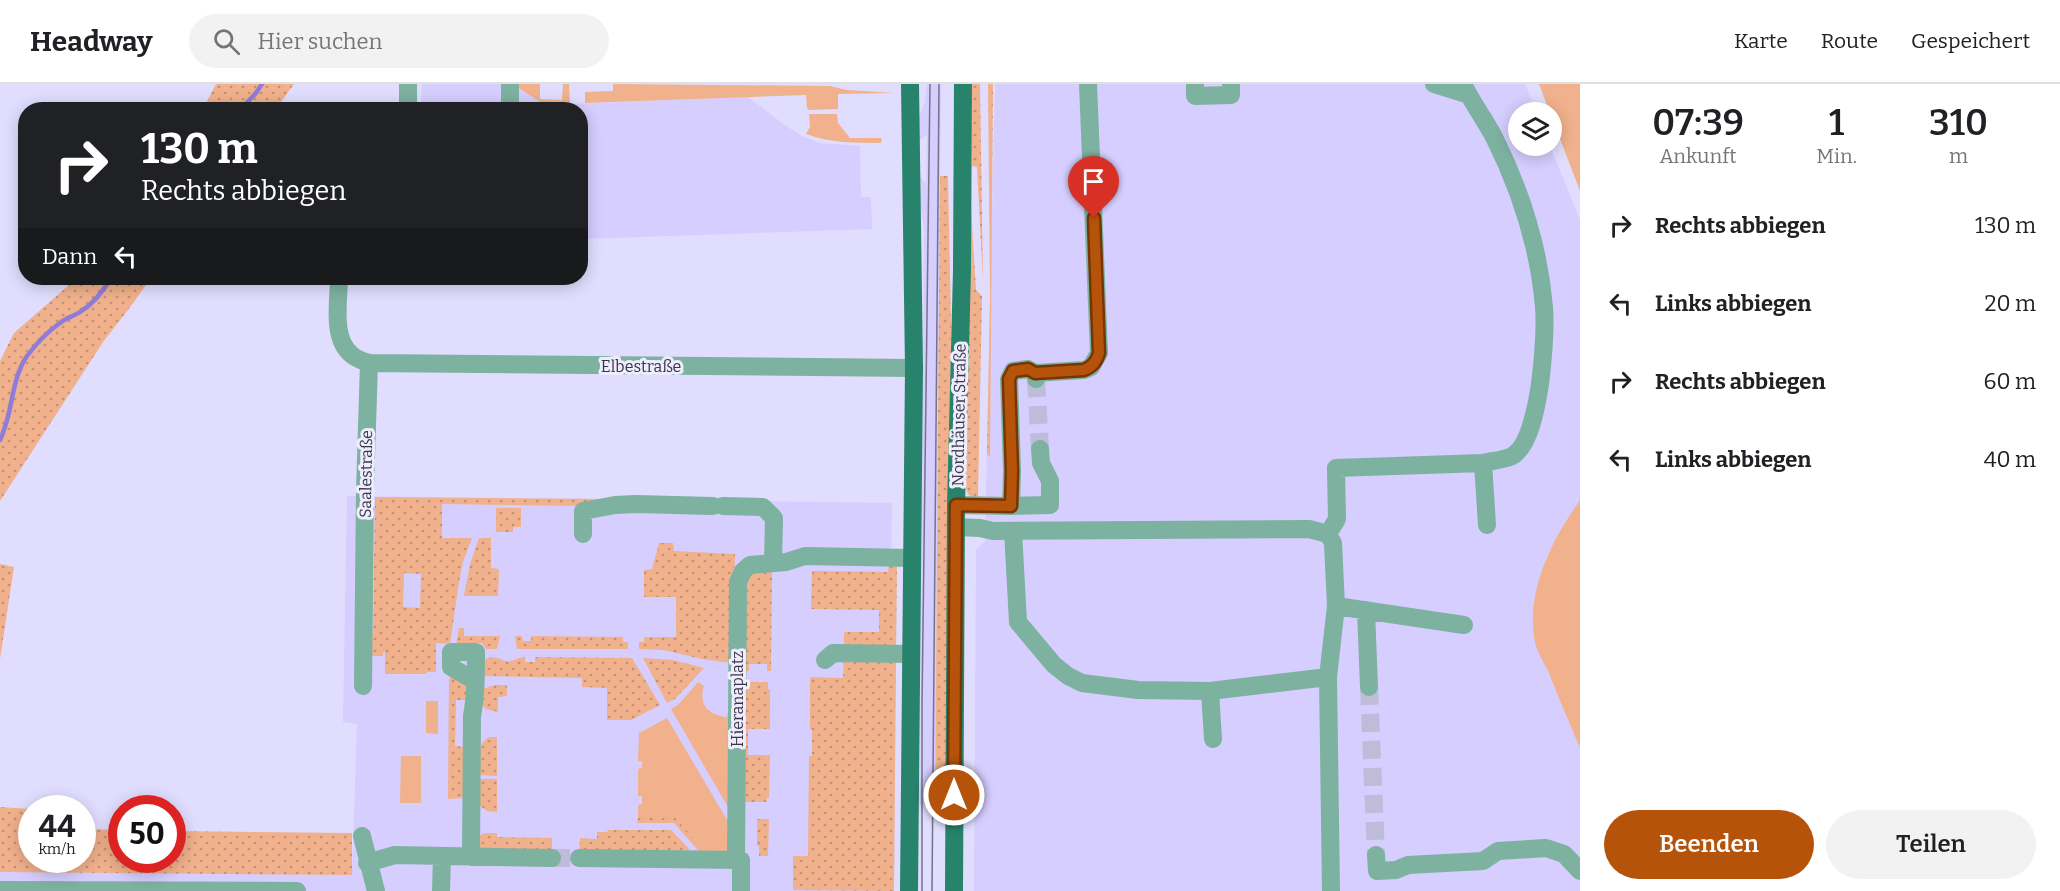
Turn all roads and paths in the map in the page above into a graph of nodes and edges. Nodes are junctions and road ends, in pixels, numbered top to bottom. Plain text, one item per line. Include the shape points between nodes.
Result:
1 (408, 84) edge
2 (510, 84) edge
3 (909, 84) edge
4 (963, 84) edge
5 (1089, 84) edge
6 (1195, 84) edge
7 (1231, 84) edge
8 (1437, 84) edge
9 (408, 102) edge
10 (510, 102) edge
11 (339, 285) edge
12 (369, 363) junction
13 (914, 368) junction
14 (1040, 449) tunnel mouth
15 (1483, 463) junction
16 (956, 505) junction
17 (1050, 505) junction
18 (1011, 506) junction
19 (1486, 525) dead end
20 (956, 527) junction
21 (1013, 531) junction
22 (1052, 531) junction
23 (583, 534) dead end
24 (1328, 534) junction
25 (912, 558) junction
26 (773, 563) junction
27 (1336, 606) junction
28 (1366, 610) junction
29 (1464, 625) dead end
30 (911, 654) junction
31 (825, 660) dead end
32 (1328, 677) junction
33 (476, 681) dead end
34 (363, 686) dead end
35 (1369, 687) tunnel mouth
36 (1210, 691) junction
37 (1213, 739) dead end
38 (362, 836) dead end
39 (1376, 855) tunnel mouth
40 (442, 856) junction
41 (471, 857) junction
42 (552, 858) tunnel mouth
43 (579, 858) tunnel mouth
44 (739, 860) junction
45 (367, 863) junction
46 (1580, 871) edge
47 (0, 890) edge
48 (373, 890) edge
49 (297, 891) edge
50 (441, 891) edge
51 (741, 891) edge
52 (909, 891) edge
53 (954, 891) edge
54 (1331, 891) edge

1 - 9 street
2 - 10 street
3 - 13 main road
4 - 16 main road, Nordhäuser Straße
5 - 18 street via 1099,353 1096,362 1084,370 1035,376 1028,369 1013,371 1009,379
6 - 7 street via 1195,96 1231,94
8 - 15 street via 1466,91 1494,137 1522,206 1539,270 1544,308 1538,398 1526,440 1512,456
11 - 12 street via 339,332 344,348
12 - 13 street, Elbestraße
12 - 34 street, Saalestraße
13 - 25 main road
14 - 17 street via 1041,463 1050,481
15 - 19 street
15 - 24 street via 1336,468 1337,519
16 - 18 street
16 - 20 main road, Nordhäuser Straße
17 - 18 street
17 - 22 street
20 - 21 street
20 - 53 main road, Nordhäuser Straße
21 - 22 street
21 - 36 street via 1018,622 1054,665 1082,683 1138,690
22 - 24 street via 1309,529
23 - 26 street via 583,511 615,505 763,507 774,518
24 - 27 street via 1334,543
25 - 26 street, Hieranaplatz via 806,556
25 - 30 main road
26 - 44 street, Hieranaplatz via 750,565 738,582
27 - 28 street
27 - 32 street
28 - 29 street
28 - 35 street
30 - 31 street via 833,653
30 - 52 main road
32 - 36 street
32 - 54 street
33 - 41 street via 472,716
36 - 37 street
38 - 45 street
39 - 46 street via 1377,871 1408,865 1483,861 1498,851 1546,848 1564,854
40 - 41 street
40 - 45 street via 395,855
40 - 50 street
41 - 42 street
43 - 44 street
44 - 51 street, Hieranaplatz
45 - 48 street
47 - 49 street

